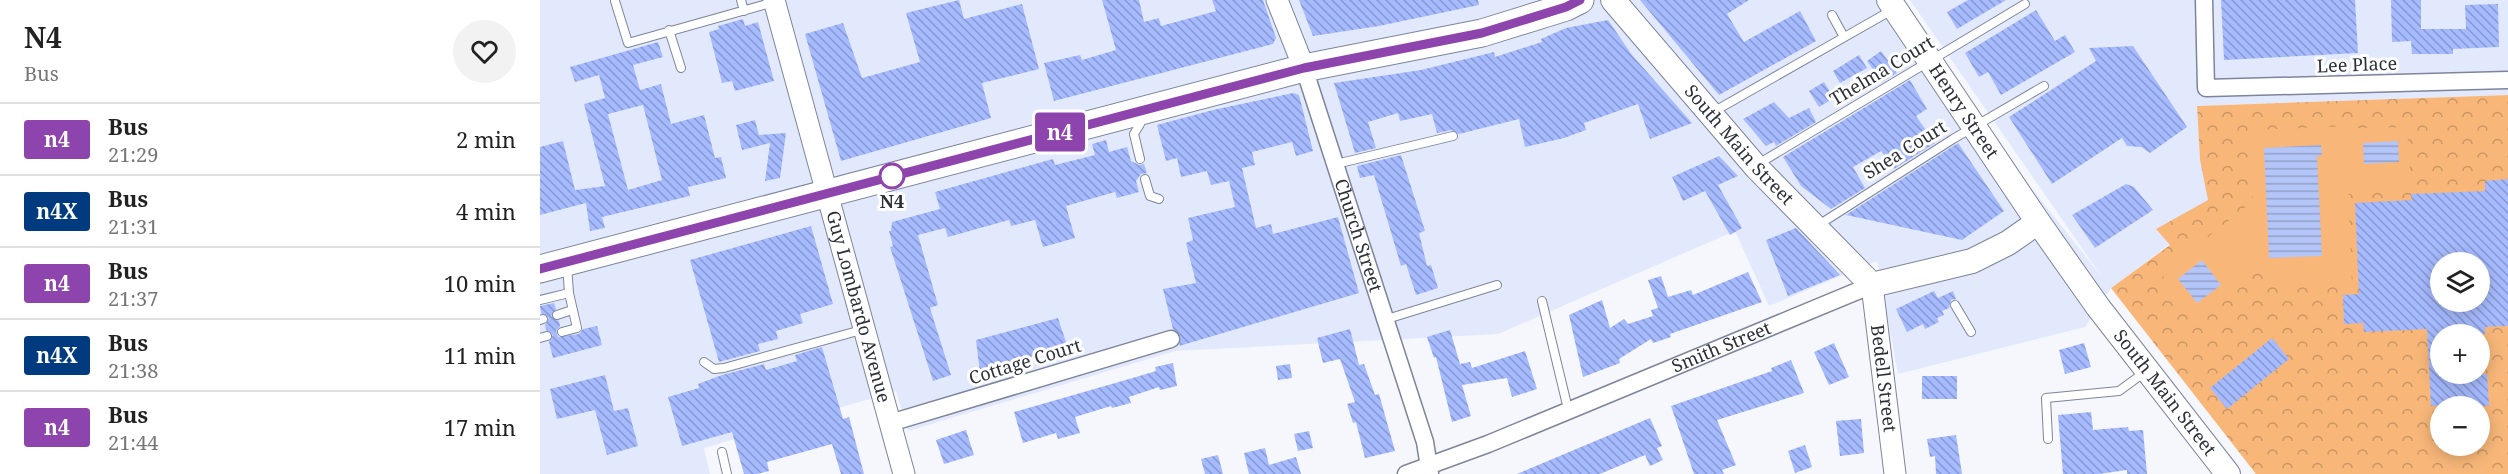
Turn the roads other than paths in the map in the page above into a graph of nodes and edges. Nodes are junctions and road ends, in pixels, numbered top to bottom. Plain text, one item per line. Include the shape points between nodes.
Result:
1 (741, 0) edge
2 (1277, 0) edge
3 (1580, 0) edge
4 (1613, 0) edge
5 (2204, 0) edge
6 (774, 1) edge
7 (615, 2) dead end
8 (1892, 4) edge
9 (2025, 4) dead end
10 (744, 11) junction
11 (1832, 15) dead end
12 (669, 30) junction
13 (1844, 37) junction
14 (1931, 62) junction
15 (681, 68) dead end
16 (1304, 68) junction
17 (2508, 80) edge
18 (2044, 86) dead end
19 (1710, 114) junction
20 (1140, 124) dead end
21 (1975, 128) junction
22 (1453, 136) dead end
23 (1140, 159) dead end
24 (1336, 164) junction
25 (1755, 166) junction
26 (1145, 179) dead end
27 (829, 193) junction
28 (1159, 199) dead end
29 (2038, 222) junction
30 (1816, 226) junction
31 (567, 262) junction
32 (540, 269) edge
33 (1497, 285) dead end
34 (1872, 285) junction
35 (569, 293) junction
36 (540, 300) edge
37 (1542, 302) dead end
38 (1955, 305) dead end
39 (572, 310) junction
40 (557, 315) dead end
41 (1387, 319) junction
42 (865, 329) junction
43 (562, 332) dead end
44 (1971, 332) dead end
45 (1171, 339) dead end
46 (704, 362) dead end
47 (2147, 370) junction
48 (1568, 409) junction
49 (890, 423) junction
50 (2048, 439) dead end
51 (722, 452) dead end
52 (1429, 470) edge
53 (727, 474) edge
54 (904, 474) edge
55 (1406, 474) edge
56 (1895, 474) edge
57 (2228, 474) edge

1 - 10 lane
2 - 16 street, Church Street
3 - 16 main road via 1482,33
4 - 19 main road, South Main Street
5 - 17 street, Lee Place via 2206,88
6 - 10 lane
6 - 27 street, Guy Lombardo Avenue
7 - 12 lane via 628,43
8 - 13 lane
8 - 14 main road, Henry Street
9 - 14 lane, Thelma Court
10 - 12 lane
11 - 13 lane
12 - 15 lane
13 - 19 lane
14 - 21 main road, Henry Street
14 - 25 lane, Thelma Court
16 - 24 street, Church Street
16 - 27 main road
18 - 21 lane, Shea Court
19 - 25 main road, South Main Street
20 - 23 lane via 1134,134
21 - 29 main road, Henry Street
21 - 30 lane, Shea Court
22 - 24 lane
24 - 41 street, Church Street
25 - 30 main road, South Main Street
26 - 28 lane via 1150,196
27 - 31 main road
27 - 42 street, Guy Lombardo Avenue
29 - 34 main road, Smith Street via 1972,261
29 - 47 main road, South Main Street
30 - 34 main road, South Main Street
31 - 32 main road
31 - 35 lane
33 - 41 lane
34 - 48 street, Smith Street
34 - 56 street, Bedell Street
35 - 36 lane
35 - 39 lane
37 - 48 lane
38 - 44 lane
39 - 40 lane
39 - 43 lane via 577,328
41 - 52 street, Church Street via 1425,442
42 - 46 lane via 724,368 714,369
42 - 49 street, Guy Lombardo Avenue
45 - 49 street, Cottage Court
47 - 50 lane via 2119,391 2046,398
47 - 57 main road, South Main Street
48 - 52 street, Smith Street
49 - 54 street, Guy Lombardo Avenue
51 - 53 lane
52 - 55 street, Smith Street

